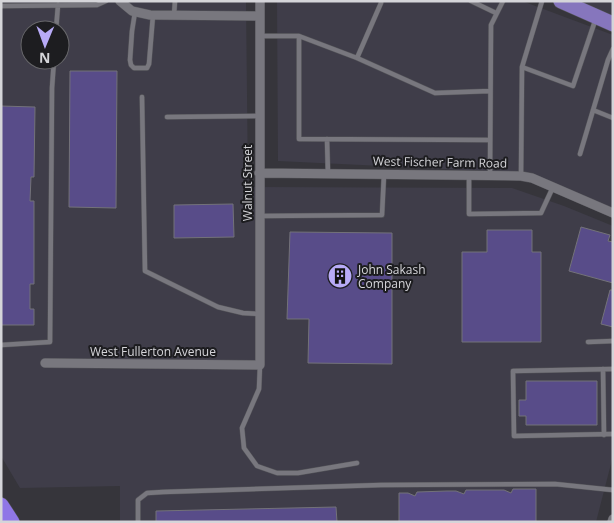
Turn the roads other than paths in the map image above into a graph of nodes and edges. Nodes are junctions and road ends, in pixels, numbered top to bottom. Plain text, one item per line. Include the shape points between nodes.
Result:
1 (106, 1) edge
2 (120, 1) edge
3 (174, 1) edge
4 (260, 1) edge
5 (472, 1) edge
6 (503, 1) edge
7 (542, 1) edge
8 (561, 1) edge
9 (65, 3) edge
10 (381, 3) dead end
11 (58, 5) junction
12 (1, 6) edge
13 (135, 12) junction
14 (496, 13) junction
15 (153, 15) junction
16 (174, 15) junction
17 (259, 16) junction
18 (596, 17) junction
19 (57, 20) edge
20 (613, 24) edge
21 (259, 36) junction
22 (299, 36) junction
23 (613, 49) edge
24 (357, 58) junction
25 (611, 61) edge
26 (522, 67) junction
27 (53, 70) edge
28 (490, 91) junction
29 (142, 97) dead end
30 (593, 110) junction
31 (259, 116) junction
32 (167, 117) dead end
33 (613, 118) edge
34 (327, 139) junction
35 (490, 140) junction
36 (580, 154) dead end
37 (259, 173) junction
38 (328, 174) junction
39 (384, 174) junction
40 (469, 175) junction
41 (490, 175) junction
42 (521, 176) junction
43 (553, 187) junction
44 (613, 213) edge
45 (260, 216) junction
46 (260, 314) junction
47 (613, 341) edge
48 (588, 342) dead end
49 (1, 345) edge
50 (45, 363) dead end
51 (260, 365) junction
52 (603, 369) junction
53 (613, 369) edge
54 (613, 434) edge
55 (604, 435) junction
56 (357, 463) dead end
57 (613, 490) edge
58 (1, 505) edge
59 (12, 522) edge
60 (138, 522) edge

1 - 9 lane via 97,5
2 - 13 street
3 - 16 lane
4 - 17 street, Walnut Street
5 - 14 lane
6 - 14 lane
7 - 26 lane
8 - 18 main road
9 - 11 lane
10 - 24 lane
11 - 12 lane
11 - 19 lane
13 - 15 street
13 - 15 lane via 130,60 134,68 147,68 149,64
14 - 28 lane via 491,25
15 - 16 street
16 - 17 street
17 - 21 street, Walnut Street
18 - 20 main road
18 - 26 lane via 573,86
21 - 22 lane
21 - 31 street, Walnut Street
22 - 24 lane
22 - 34 lane via 299,139
23 - 25 lane
24 - 28 lane via 435,93
25 - 30 lane
26 - 42 lane
27 - 49 lane via 50,342
28 - 35 lane
29 - 46 lane via 145,271 218,307
30 - 33 lane
30 - 36 lane
31 - 32 lane
31 - 37 street, Walnut Street
34 - 35 lane
34 - 38 lane
35 - 41 lane
37 - 38 street, West Fischer Farm Road
37 - 45 street, Walnut Street
38 - 39 street, West Fischer Farm Road
39 - 40 street, West Fischer Farm Road
39 - 45 lane via 382,215
40 - 41 street, West Fischer Farm Road
40 - 43 lane via 469,214 541,213
41 - 42 street, West Fischer Farm Road
42 - 43 street, West Fischer Farm Road
43 - 44 street, West Fischer Farm Road
45 - 46 street, Walnut Street
46 - 51 street, Walnut Street
47 - 48 lane
50 - 51 street, West Fullerton Avenue
51 - 56 lane via 259,389 242,428 244,448 257,466 277,473 298,474
52 - 53 lane
52 - 55 lane
52 - 55 lane via 513,370 514,436
54 - 55 lane
57 - 60 lane via 555,484 381,485 147,493 138,500
58 - 59 highway

